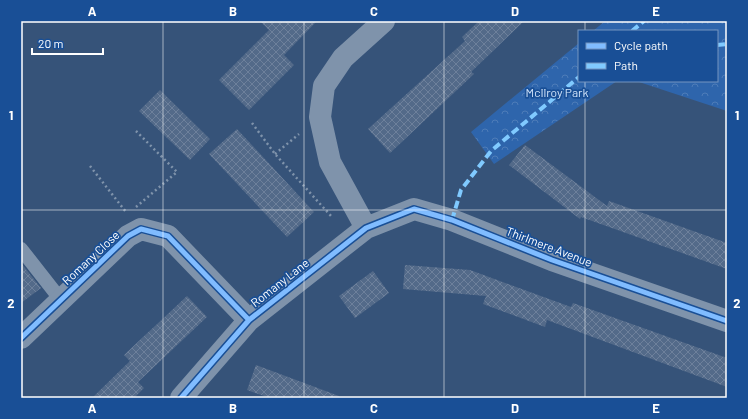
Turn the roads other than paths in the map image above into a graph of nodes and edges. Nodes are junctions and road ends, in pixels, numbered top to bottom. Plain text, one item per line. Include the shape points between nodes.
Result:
1 (384, 21) edge
2 (359, 233) junction
3 (21, 249) edge
4 (61, 300) junction
5 (249, 320) junction
6 (727, 321) edge
7 (21, 338) edge
8 (182, 398) edge

1 - 2 street via 343,58 324,86 320,116 330,162
2 - 5 street, Romany Lane
2 - 6 street, Thirlmere Avenue via 414,209 452,220 552,260
3 - 4 lane
4 - 5 street, Romany Close via 128,236 135,221 168,236
4 - 7 street, Romany Close
5 - 8 street, Romany Lane

